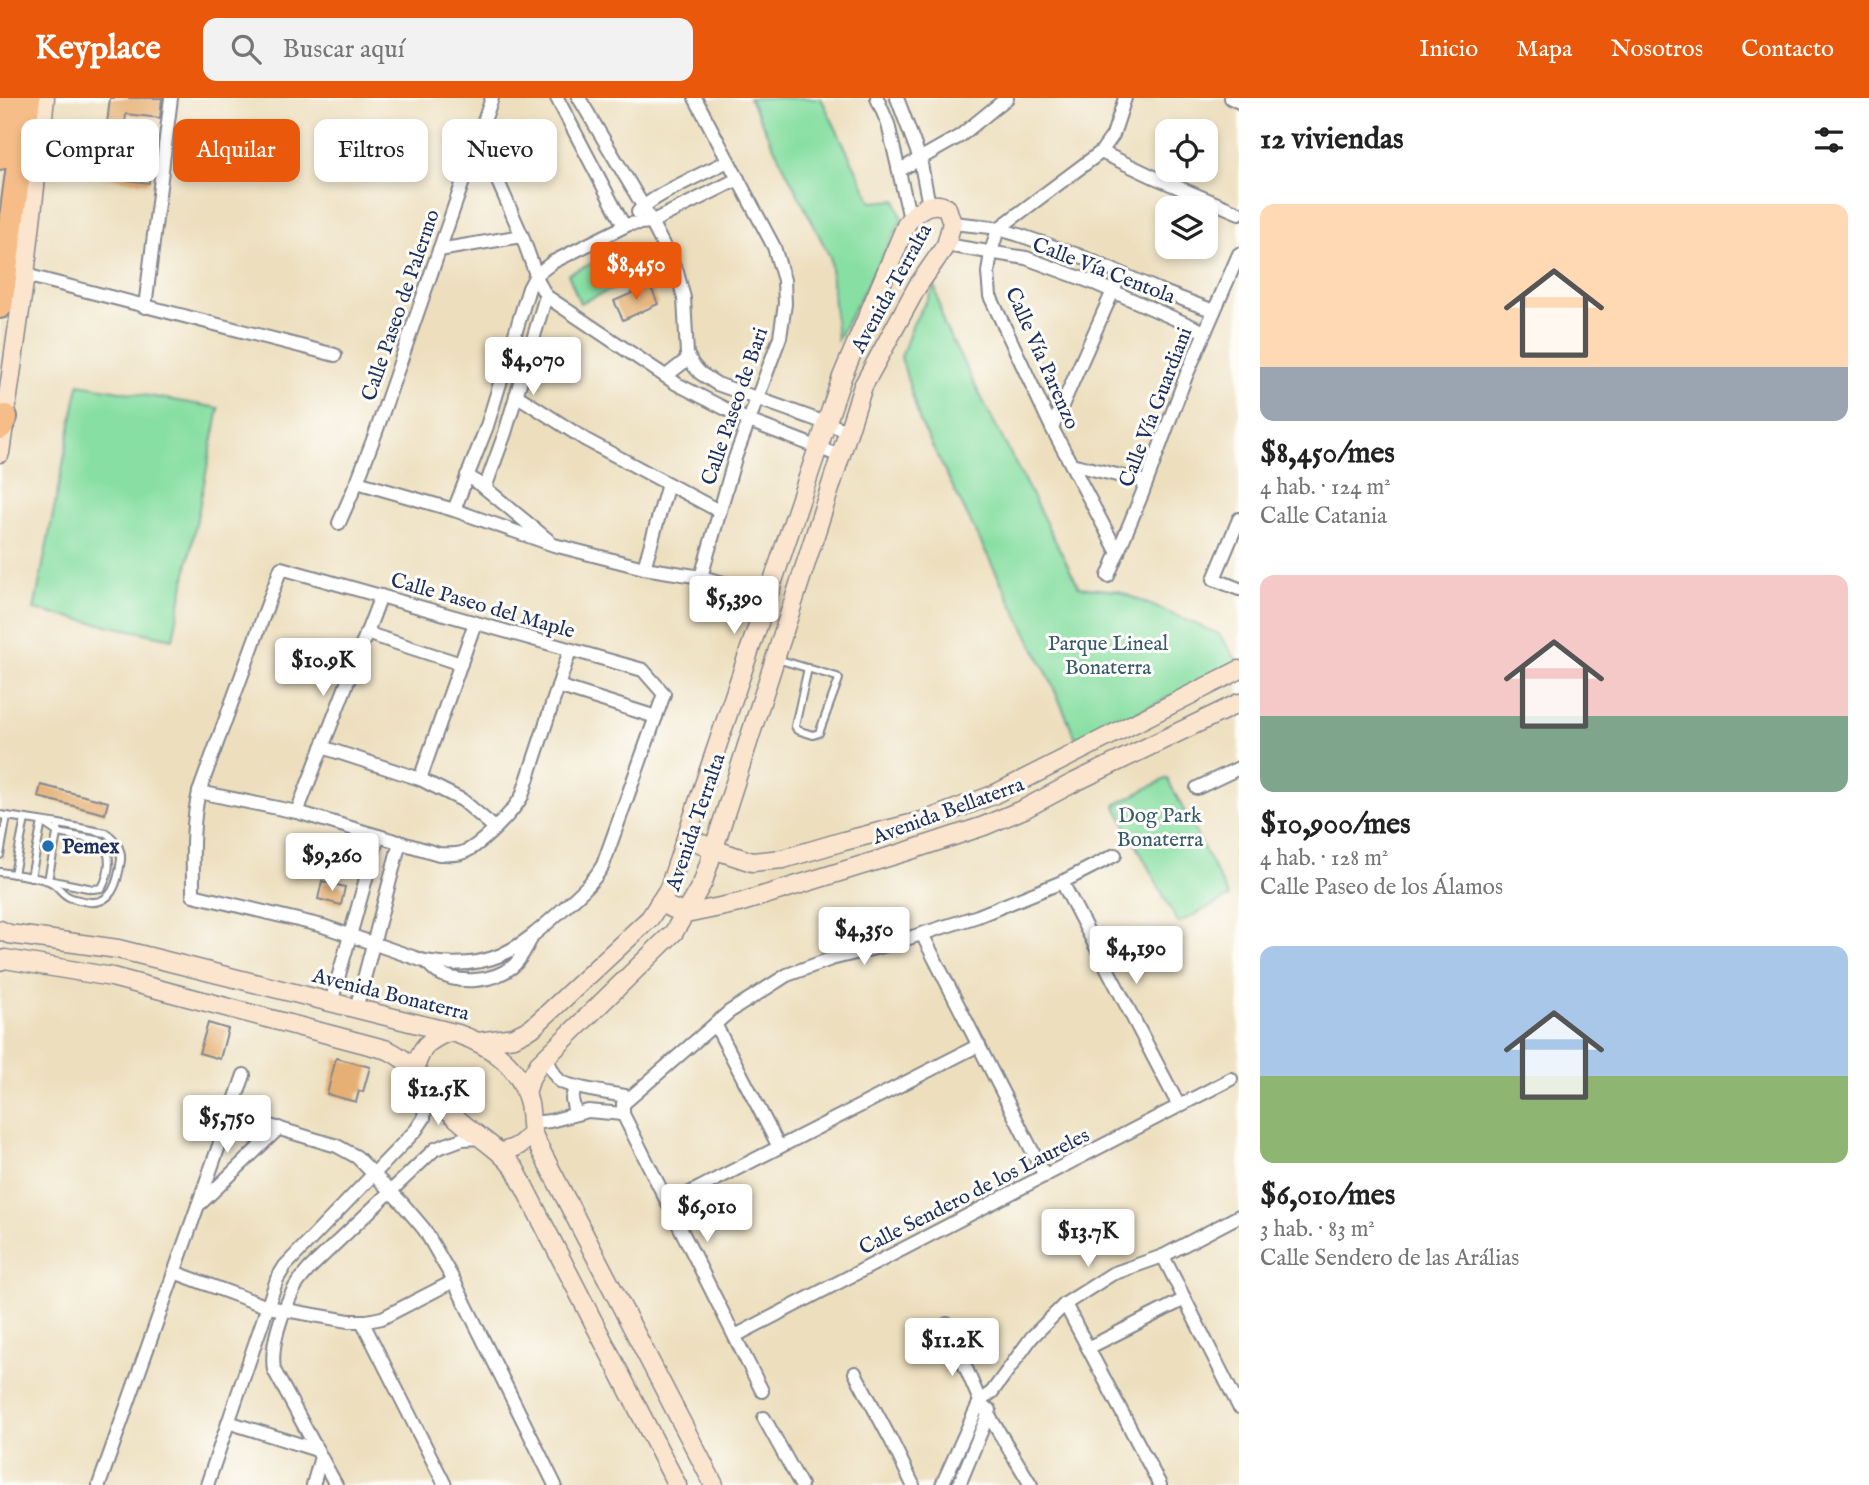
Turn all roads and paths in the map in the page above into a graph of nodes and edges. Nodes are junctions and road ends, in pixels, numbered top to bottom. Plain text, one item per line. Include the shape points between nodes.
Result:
1 (9, 98) edge
2 (28, 98) edge
3 (45, 98) edge
4 (171, 98) edge
5 (492, 98) edge
6 (557, 98) edge
7 (579, 98) edge
8 (695, 98) edge
9 (877, 98) edge
10 (897, 98) edge
11 (1007, 98) edge
12 (1125, 98) edge
13 (1231, 98) edge
14 (1239, 102) edge
15 (484, 119) edge
16 (1101, 152) junction
17 (0, 157) edge
18 (920, 159) junction
19 (728, 161) junction
20 (900, 170) junction
21 (738, 179) junction
22 (462, 182) edge
23 (498, 182) edge
24 (929, 205) junction
25 (643, 206) junction
26 (1239, 213) edge
27 (910, 219) junction
28 (650, 222) junction
29 (952, 223) junction
30 (627, 225) junction
31 (998, 229) junction
32 (522, 236) junction
33 (946, 245) junction
34 (439, 250) junction
35 (991, 252) junction
36 (1239, 254) edge
37 (1121, 273) junction
38 (25, 275) junction
39 (536, 275) junction
40 (1113, 291) junction
41 (545, 296) junction
42 (0, 306) edge
43 (145, 307) junction
44 (1214, 311) junction
45 (1205, 332) junction
46 (335, 355) dead end
47 (689, 358) junction
48 (666, 376) junction
49 (516, 395) junction
50 (757, 398) junction
51 (749, 421) junction
52 (2, 422) edge
53 (827, 424) junction
54 (1052, 428) junction
55 (848, 431) junction
56 (818, 447) junction
57 (0, 453) edge
58 (840, 456) junction
59 (1071, 464) junction
60 (467, 475) junction
61 (357, 482) junction
62 (1146, 482) junction
63 (668, 484) junction
64 (485, 488) junction
65 (454, 510) junction
66 (719, 512) junction
67 (1239, 519) edge
68 (339, 523) dead end
69 (554, 545) junction
70 (1118, 553) junction
71 (644, 568) junction
72 (1108, 576) dead end
73 (701, 577) junction
74 (739, 587) dead end
75 (1239, 589) edge
76 (381, 596) junction
77 (475, 623) junction
78 (366, 633) junction
79 (570, 650) junction
80 (775, 658) junction
81 (461, 664) junction
82 (808, 668) junction
83 (1239, 670) edge
84 (558, 686) junction
85 (1239, 703) edge
86 (656, 717) junction
87 (322, 747) junction
88 (1236, 770) edge
89 (419, 779) junction
90 (1239, 784) edge
91 (1197, 788) dead end
92 (199, 792) junction
93 (296, 812) junction
94 (4, 815) edge
95 (25, 819) junction
96 (42, 822) junction
97 (59, 824) junction
98 (495, 828) junction
99 (58, 833) junction
100 (378, 836) junction
101 (687, 837) junction
102 (400, 842) junction
103 (713, 849) junction
104 (0, 855) edge
105 (1115, 855) dead end
106 (0, 872) edge
107 (14, 874) junction
108 (31, 877) junction
109 (48, 880) junction
110 (1062, 882) junction
111 (659, 903) junction
112 (685, 914) junction
113 (5, 932) edge
114 (922, 934) junction
115 (350, 936) junction
116 (373, 943) junction
117 (118, 949) junction
118 (3, 960) edge
119 (112, 977) junction
120 (331, 1003) junction
121 (356, 1009) junction
122 (715, 1024) junction
123 (448, 1032) junction
124 (479, 1042) junction
125 (979, 1045) junction
126 (546, 1057) junction
127 (415, 1068) junction
128 (244, 1075) dead end
129 (1231, 1079) dead end
130 (427, 1083) junction
131 (575, 1087) junction
132 (526, 1093) junction
133 (625, 1105) junction
134 (1179, 1106) junction
135 (230, 1114) junction
136 (575, 1114) junction
137 (532, 1127) junction
138 (279, 1128) junction
139 (481, 1138) junction
140 (779, 1147) junction
141 (500, 1152) junction
142 (374, 1174) junction
143 (1045, 1176) junction
144 (390, 1191) junction
145 (668, 1204) junction
146 (198, 1205) junction
147 (1239, 1216) edge
148 (1163, 1256) junction
149 (174, 1272) junction
150 (454, 1281) junction
151 (1185, 1299) junction
152 (1065, 1304) junction
153 (268, 1307) junction
154 (286, 1310) junction
155 (628, 1319) junction
156 (362, 1321) junction
157 (947, 1324) dead end
158 (600, 1335) junction
159 (735, 1336) junction
160 (1088, 1348) junction
161 (855, 1373) dead end
162 (762, 1391) dead end
163 (992, 1392) junction
164 (980, 1401) junction
165 (1239, 1407) edge
166 (989, 1415) junction
167 (764, 1418) dead end
168 (228, 1422) junction
169 (319, 1453) junction
170 (712, 1484) edge
171 (99, 1485) edge
172 (207, 1485) edge
173 (313, 1485) edge
174 (336, 1485) edge
175 (445, 1485) edge
176 (555, 1485) edge
177 (677, 1485) edge
178 (801, 1485) edge
179 (913, 1485) edge
180 (942, 1485) edge
181 (959, 1485) edge
182 (1031, 1485) edge
183 (1160, 1485) edge

1 - 17 highway
2 - 42 highway
3 - 38 street
4 - 43 street
5 - 15 street, Calle Paseo de Palermo
6 - 30 street
7 - 25 street
8 - 19 street, Calle Paseo de Bari
9 - 20 street
10 - 18 street
11 - 18 street via 960,136
12 - 16 street via 1113,135
13 - 14 street
16 - 26 street
16 - 31 street
18 - 20 street
18 - 24 street
19 - 21 street, Calle Paseo de Bari
19 - 25 street
20 - 27 street
21 - 28 street
21 - 50 street, Calle Paseo de Bari via 774,247 784,280 780,337
22 - 34 street, Calle Paseo de Palermo
23 - 32 street
24 - 27 street, Avenida Terralta
24 - 29 street, Avenida Terralta via 947,208
25 - 28 street
25 - 30 street
27 - 53 street, Avenida Terralta via 842,377
28 - 30 street
28 - 47 street via 677,272
29 - 31 street, Calle Vía Centola
29 - 33 street, Avenida Terralta
30 - 39 street
31 - 35 street, Calle Vía Parenzo
31 - 37 street, Calle Vía Centola
32 - 34 street
32 - 39 street
33 - 35 street, Calle Vía Centola
33 - 55 street, Avenida Terralta via 863,386
34 - 61 street, Calle Paseo de Palermo
35 - 40 street, Calle Vía Centola via 1026,258
35 - 54 street, Calle Vía Parenzo via 990,296
36 - 44 street, Calle Vía Guardiani
37 - 40 street
37 - 44 street, Calle Vía Centola
38 - 43 street
38 - 52 street
39 - 41 street
39 - 60 street
40 - 45 street, Calle Vía Centola
40 - 54 street
41 - 48 street
41 - 49 street
43 - 46 street
44 - 45 street, Calle Vía Guardiani
45 - 62 street, Calle Vía Guardiani
47 - 48 street
47 - 50 street via 700,373 717,384
48 - 51 street
49 - 63 street
49 - 64 street
50 - 51 street, Calle Paseo de Bari
50 - 53 street
51 - 56 street
51 - 66 street, Calle Paseo de Bari
52 - 57 street
53 - 55 street
53 - 56 street, Avenida Terralta
54 - 59 street, Calle Vía Parenzo
55 - 58 street, Avenida Terralta
56 - 58 street
56 - 101 street, Avenida Terralta
58 - 80 street, Avenida Terralta
59 - 62 street
59 - 70 street, Calle Vía Parenzo
60 - 64 street
60 - 65 street
61 - 65 street
61 - 68 street, Calle Paseo de Palermo
62 - 70 street, Calle Vía Guardiani
63 - 66 street
63 - 71 street
64 - 69 street
65 - 69 street
66 - 73 street, Calle Paseo de Bari
67 - 75 street via 1214,579
69 - 71 street
70 - 72 street, Calle Vía Guardiani
71 - 73 street
73 - 74 street
76 - 77 street, Calle Paseo del Maple
76 - 78 street
76 - 92 street, Calle Paseo del Maple via 281,568
77 - 79 street, Calle Paseo del Maple
77 - 81 street
78 - 81 street
78 - 87 street
79 - 84 street
79 - 86 street, Calle Paseo del Maple via 643,670 664,694
80 - 82 lane
80 - 103 street, Avenida Terralta
81 - 89 street
82 - 82 lane via 839,679 815,735 795,726
83 - 103 street, Avenida Bellaterra via 993,795 926,820 783,859 752,862
84 - 86 street
84 - 98 street via 522,796
85 - 112 street, Avenida Bellaterra via 984,826 739,903
86 - 116 street via 597,875 532,937 511,967 470,981 451,978 424,961
87 - 89 street
87 - 93 street
88 - 90 street
88 - 91 street
89 - 98 street via 462,800
92 - 93 street
92 - 115 street via 193,833 193,895
93 - 100 street
94 - 95 lane
94 - 104 lane
95 - 96 lane
95 - 107 lane
96 - 97 lane
96 - 99 lane
96 - 108 lane
97 - 99 lane
97 - 109 lane via 111,837 121,857 115,889 92,903 70,898
98 - 102 street via 463,853 439,854
99 - 109 lane
99 - 109 lane via 102,841 110,858 105,882 102,888 93,889
100 - 102 street
100 - 115 street
101 - 103 street, Avenida Bellaterra
101 - 111 street, Avenida Terralta
102 - 116 street
103 - 112 street, Avenida Terralta via 703,882
105 - 110 street
106 - 107 lane
107 - 108 lane
108 - 109 lane
110 - 114 street
110 - 134 street
111 - 112 street
111 - 124 street, Avenida Terralta via 650,918 532,1027 514,1037
112 - 126 street, Avenida Terralta via 674,932
113 - 117 street, Avenida Bonaterra
113 - 118 street
114 - 122 street via 787,975
114 - 125 street
115 - 116 street
115 - 120 street
116 - 121 street
117 - 119 street
117 - 120 street, Avenida Bonaterra
118 - 119 street
119 - 127 street via 388,1050
120 - 121 street, Avenida Bonaterra
121 - 123 street, Avenida Bonaterra
122 - 133 street
122 - 140 street
123 - 124 street, Avenida Bonaterra
123 - 127 street via 432,1039
124 - 132 street, Avenida Bonaterra via 511,1066
125 - 140 street
125 - 143 street
126 - 131 street via 557,1078
126 - 132 street, Avenida Terralta
127 - 130 street
128 - 135 street
129 - 134 street, Calle Sendero de los Laureles
130 - 139 street
130 - 142 street via 424,1118
131 - 133 street
131 - 136 street
132 - 137 street, Avenida Bonaterra
133 - 136 street
133 - 145 street
134 - 143 street, Calle Sendero de los Laureles
135 - 138 street
135 - 146 street
136 - 137 street
137 - 141 street via 526,1141
137 - 155 street, Avenida Bonaterra
138 - 142 street via 337,1146
138 - 146 street
139 - 141 street
139 - 144 street via 435,1149
140 - 145 street
141 - 158 street via 515,1169
142 - 144 street
142 - 153 street via 285,1266
143 - 159 street, Calle Sendero de los Laureles
144 - 150 street via 424,1229
144 - 154 street via 311,1267 295,1287
145 - 159 street
146 - 149 street
147 - 148 street
148 - 151 street
148 - 152 street via 1112,1274
149 - 153 street
149 - 171 street
150 - 156 street via 382,1318
150 - 176 street
151 - 160 street
151 - 165 street
152 - 160 street
152 - 163 street via 1032,1337
153 - 154 street
153 - 168 street
154 - 156 street
154 - 169 street via 275,1341 274,1370
155 - 158 street
155 - 170 street, Avenida Bonaterra
156 - 175 street
157 - 164 street
158 - 177 street
159 - 162 street
160 - 183 street
161 - 179 street
163 - 164 street
163 - 166 street
164 - 166 street
164 - 180 street
166 - 181 street
166 - 182 street
167 - 178 street
168 - 169 street
168 - 172 street
169 - 173 street
169 - 174 street

